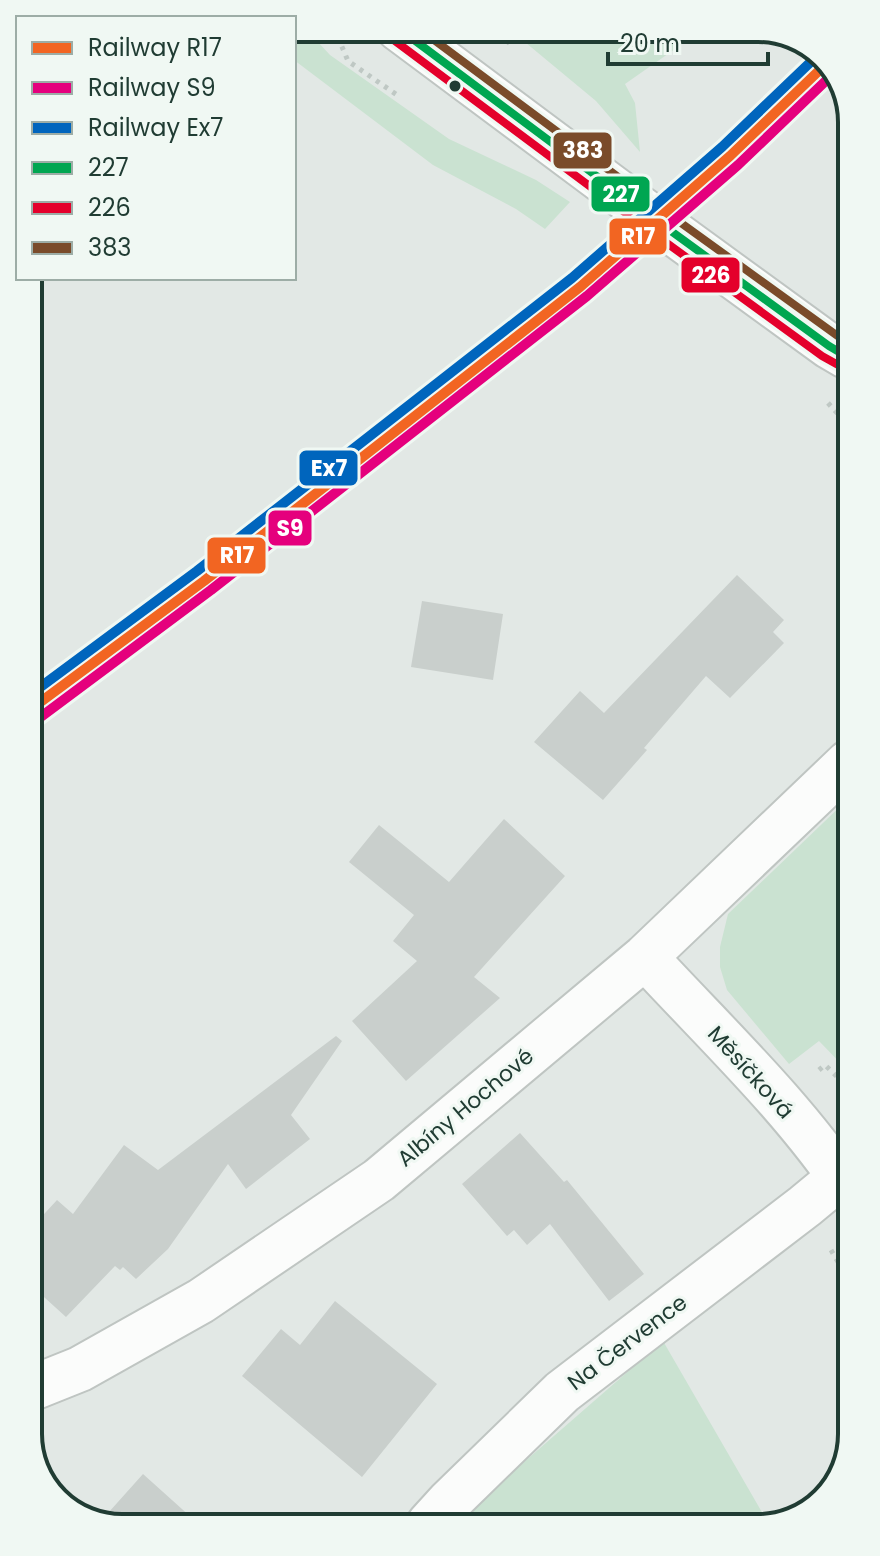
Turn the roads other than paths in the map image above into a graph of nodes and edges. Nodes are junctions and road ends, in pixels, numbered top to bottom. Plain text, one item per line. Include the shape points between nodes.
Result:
1 (417, 42) edge
2 (838, 351) edge
3 (838, 773) edge
4 (645, 957) junction
5 (838, 1176) edge
6 (838, 1189) edge
7 (42, 1384) edge
8 (439, 1514) edge

1 - 2 street
3 - 4 street, Albíny Hochové
4 - 5 street, Měsíčková via 781,1103
4 - 7 street, Albíny Hochové via 379,1180 201,1301 80,1369
6 - 8 street, Na Července via 805,1206 562,1392

